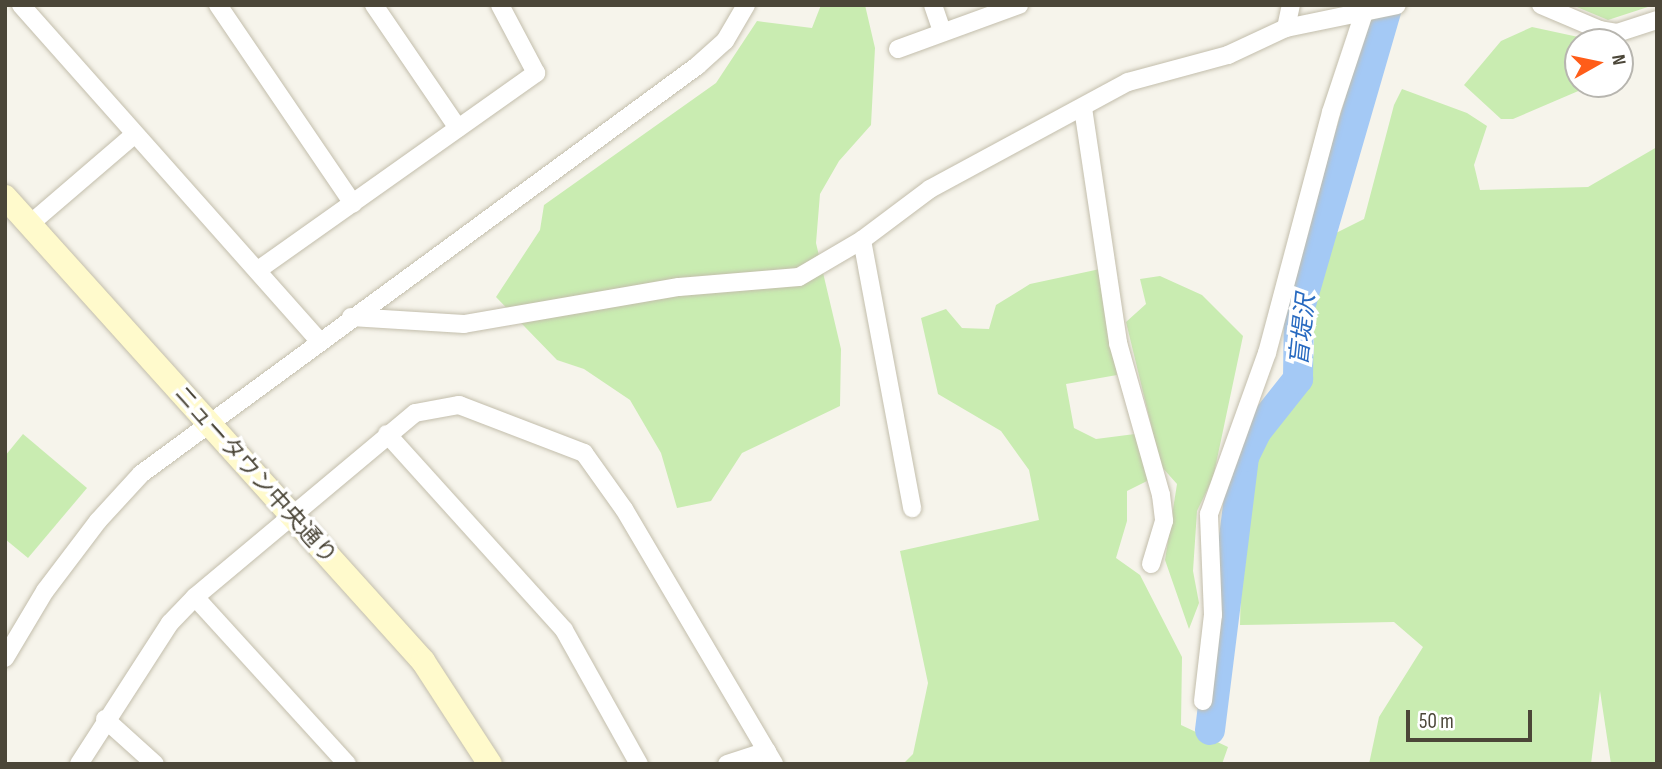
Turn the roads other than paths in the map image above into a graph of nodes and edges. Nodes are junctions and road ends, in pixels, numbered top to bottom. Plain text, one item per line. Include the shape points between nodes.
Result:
1 (21, 5) edge
2 (218, 5) edge
3 (374, 5) edge
4 (500, 5) edge
5 (746, 5) edge
6 (933, 5) edge
7 (1019, 5) edge
8 (1291, 5) edge
9 (1397, 5) edge
10 (1541, 5) edge
11 (1365, 10) junction
12 (1657, 20) edge
13 (1286, 28) junction
14 (942, 31) junction
15 (898, 48) dead end
16 (1083, 108) junction
17 (458, 128) junction
18 (135, 134) junction
19 (5, 197) edge
20 (354, 204) junction
21 (30, 224) junction
22 (862, 240) junction
23 (258, 270) junction
24 (351, 317) junction
25 (319, 341) junction
26 (208, 423) junction
27 (387, 434) junction
28 (912, 508) dead end
29 (289, 514) junction
30 (1151, 564) dead end
31 (195, 597) junction
32 (5, 658) edge
33 (1203, 701) dead end
34 (105, 719) junction
35 (770, 757) edge
36 (79, 764) edge
37 (155, 764) edge
38 (347, 764) edge
39 (490, 764) edge
40 (639, 764) edge
41 (727, 764) edge

1 - 18 street
2 - 20 street
3 - 17 street
4 - 17 street via 536,73
5 - 24 street via 725,41 697,66
6 - 14 street
7 - 14 street
8 - 13 street
9 - 11 street
10 - 12 street via 1617,33
11 - 13 street
11 - 33 street via 1331,112 1267,353 1209,514 1213,615
13 - 16 street via 1228,55 1128,82
14 - 15 street
16 - 22 street via 930,189
16 - 30 street via 1118,343 1161,495 1164,521
17 - 20 street
18 - 21 street
18 - 23 street
19 - 21 street, ニュータウン中央通り
20 - 23 street
21 - 26 street, ニュータウン中央通り
22 - 24 street via 820,267 776,282 680,287 464,324
22 - 28 street
23 - 25 street
24 - 25 street
25 - 26 street
26 - 29 street, ニュータウン中央通り
26 - 32 street via 141,474 97,521 45,592
27 - 29 street
27 - 35 street via 415,413 459,405 584,453 625,509
27 - 40 street via 564,630
29 - 31 street
29 - 39 street, ニュータウン中央通り via 423,661
31 - 34 street via 170,623
31 - 38 street
34 - 36 street
34 - 37 street
35 - 41 street

